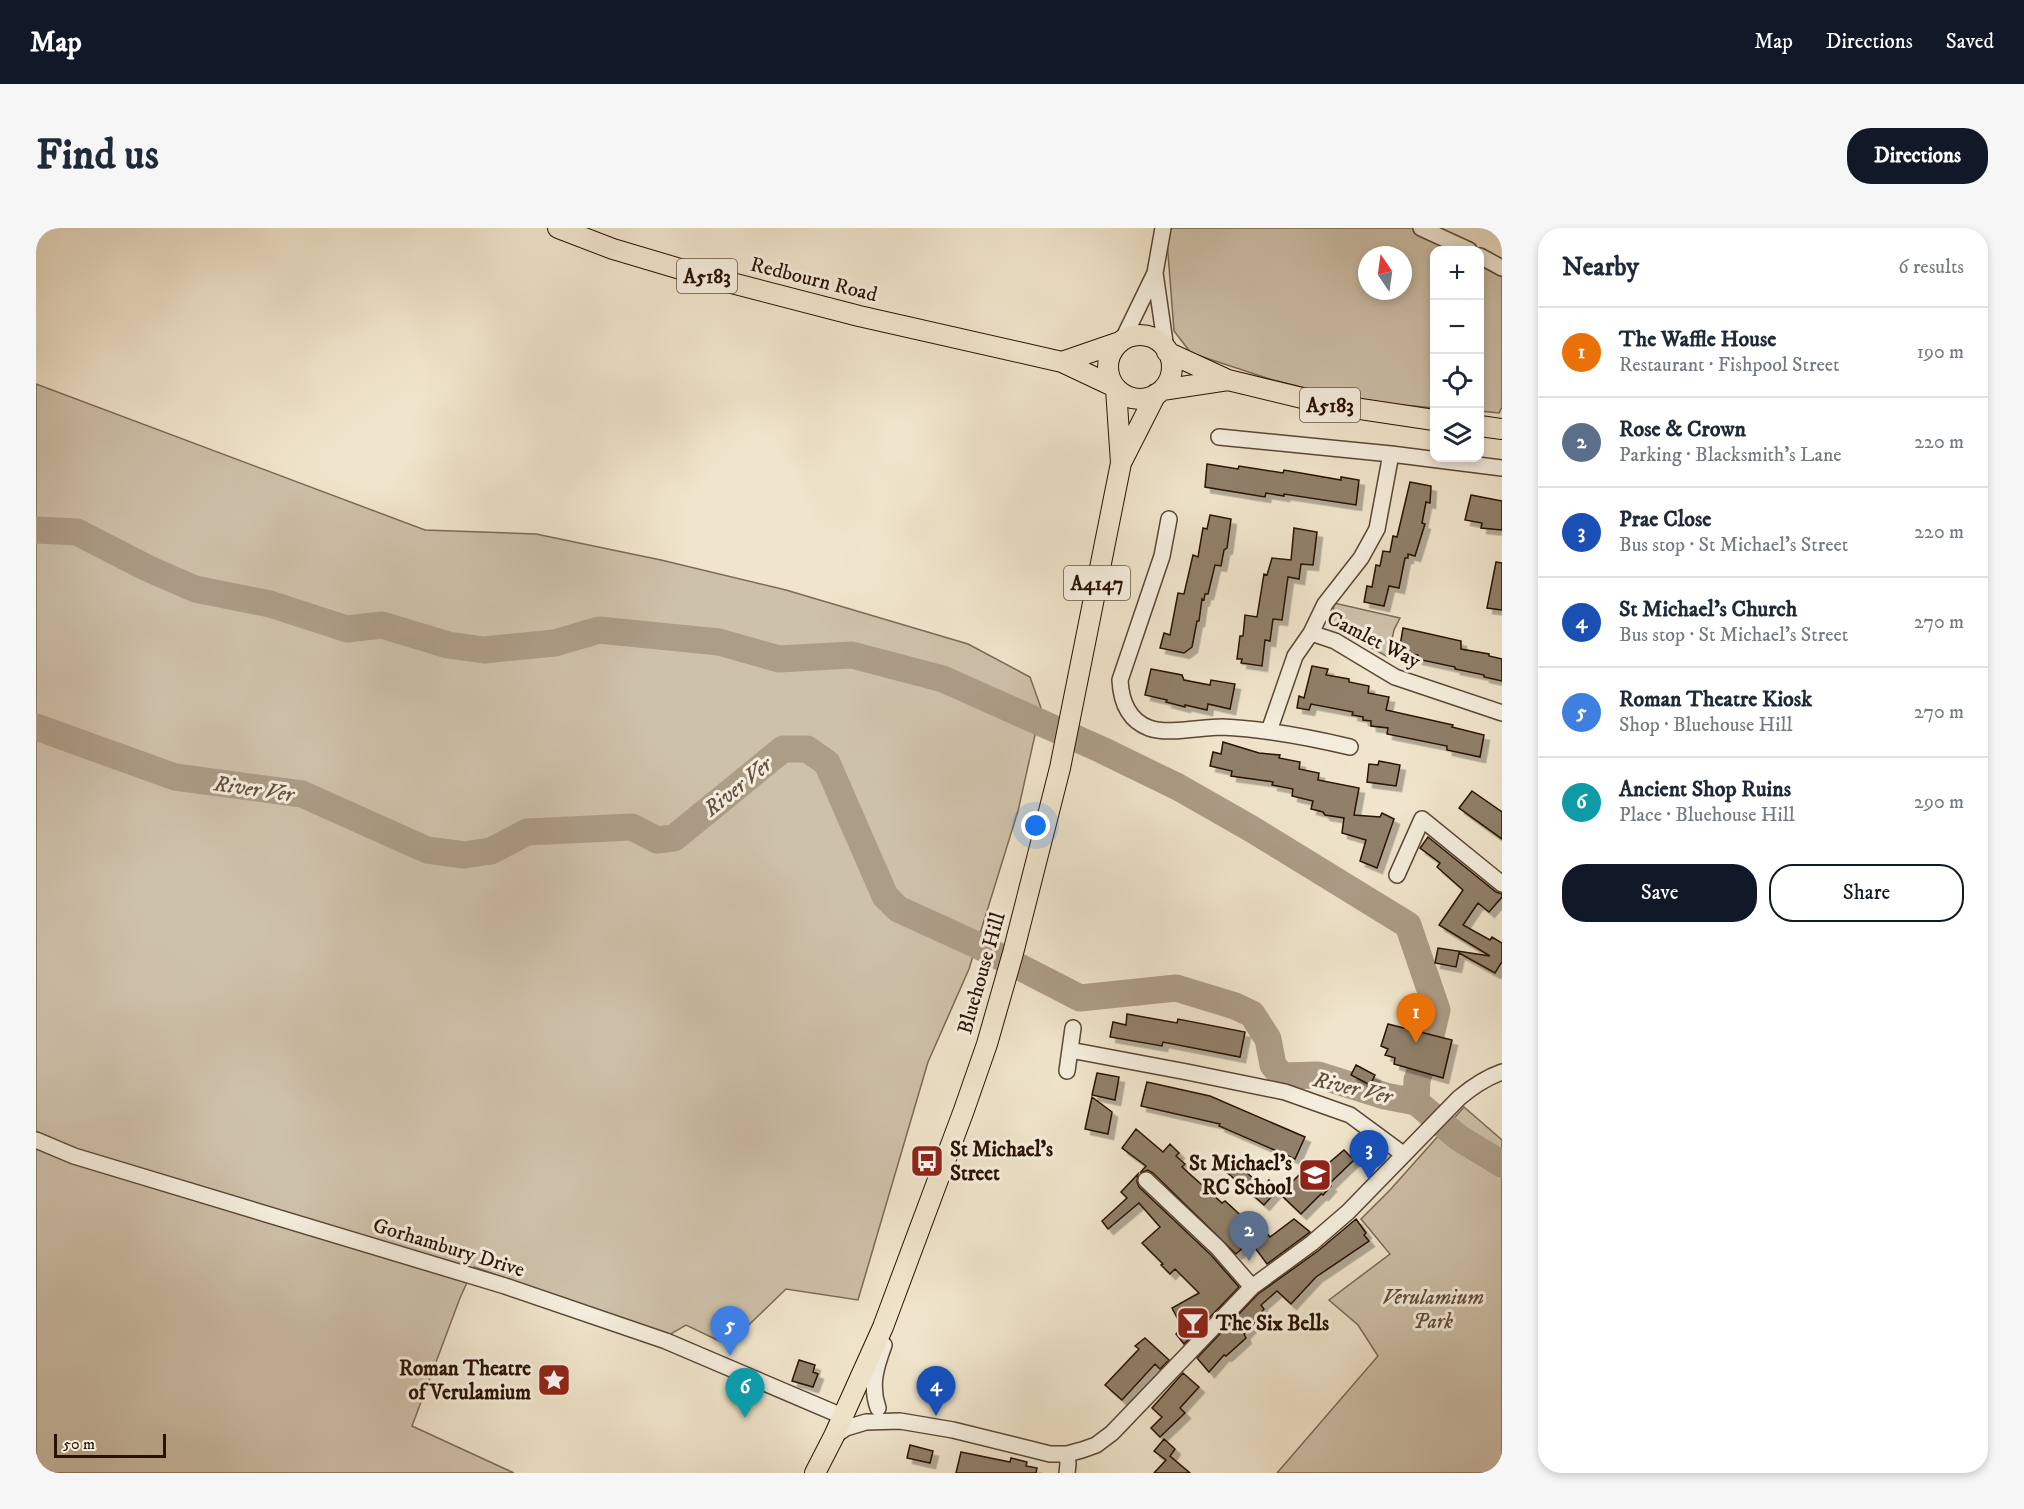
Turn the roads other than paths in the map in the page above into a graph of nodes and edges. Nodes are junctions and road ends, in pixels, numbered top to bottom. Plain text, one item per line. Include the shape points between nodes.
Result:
1 (558, 228) edge
2 (1163, 228) edge
3 (1421, 228) edge
4 (1443, 232) edge
5 (1462, 246) edge
6 (1484, 259) edge
7 (1502, 268) edge
8 (1155, 273) junction
9 (1121, 341) junction
10 (1166, 350) junction
11 (1062, 362) junction
12 (1228, 380) junction
13 (1115, 388) junction
14 (1159, 392) junction
15 (1430, 419) edge
16 (1484, 427) edge
17 (1502, 429) edge
18 (1219, 437) dead end
19 (1391, 454) junction
20 (1121, 464) junction
21 (1502, 468) edge
22 (1169, 519) dead end
23 (1311, 633) junction
24 (1502, 713) edge
25 (1269, 731) junction
26 (1350, 747) dead end
27 (1397, 875) dead end
28 (1502, 884) edge
29 (1073, 1028) dead end
30 (1070, 1050) junction
31 (1067, 1071) dead end
32 (1502, 1072) edge
33 (36, 1140) edge
34 (1403, 1154) junction
35 (1146, 1180) dead end
36 (1252, 1287) junction
37 (883, 1327) junction
38 (851, 1398) junction
39 (878, 1408) junction
40 (842, 1416) junction
41 (900, 1421) junction
42 (834, 1436) junction
43 (1067, 1454) junction
44 (815, 1473) edge
45 (1067, 1473) edge

1 - 11 main road, Redbourn Road / A5183 via 697,274
2 - 8 street
3 - 4 street
4 - 5 street
6 - 7 street
8 - 9 street
8 - 10 street
9 - 10 main road via 1141,336 1159,342
9 - 11 main road
9 - 13 main road via 1109,359 1110,379
10 - 12 main road, A5183
10 - 14 main road via 1171,372
11 - 13 main road, Redbourn Road / A5183
12 - 14 main road, A5183
12 - 15 main road, A5183 via 1327,404
13 - 14 main road via 1135,399 1146,399
13 - 20 main road, Bluehouse Hill / A4147
14 - 20 main road, Bluehouse Hill / A4147
16 - 17 main road
18 - 19 street via 1260,433
19 - 21 street
19 - 23 street, Camlet Way via 1377,529 1361,558 1325,604
20 - 37 main road, Bluehouse Hill / A4147 via 1060,768 1011,962 968,1099
22 - 25 street via 1160,538 1162,556 1120,680 1124,705 1140,723 1158,730 1202,727
23 - 24 street, Camlet Way via 1335,641 1395,677
23 - 25 street via 1295,656
25 - 26 street via 1331,748
27 - 28 street via 1422,819
29 - 30 street
30 - 31 street
30 - 34 street via 1285,1092 1350,1115
32 - 34 street via 1475,1084
33 - 40 street, Gorhambury Drive via 74,1156 527,1293 666,1341
34 - 36 street via 1331,1228
35 - 36 street via 1218,1248
36 - 43 street via 1112,1433 1096,1445
37 - 38 main road, Bluehouse Hill / A4147
37 - 39 street via 885,1343 873,1381
38 - 39 street
38 - 40 main road, Bluehouse Hill / A4147
39 - 41 street
40 - 42 main road, Bluehouse Hill / A4147
41 - 42 street via 866,1422
41 - 43 street via 1050,1454
42 - 44 main road, Bluehouse Hill / A4147
43 - 45 street

